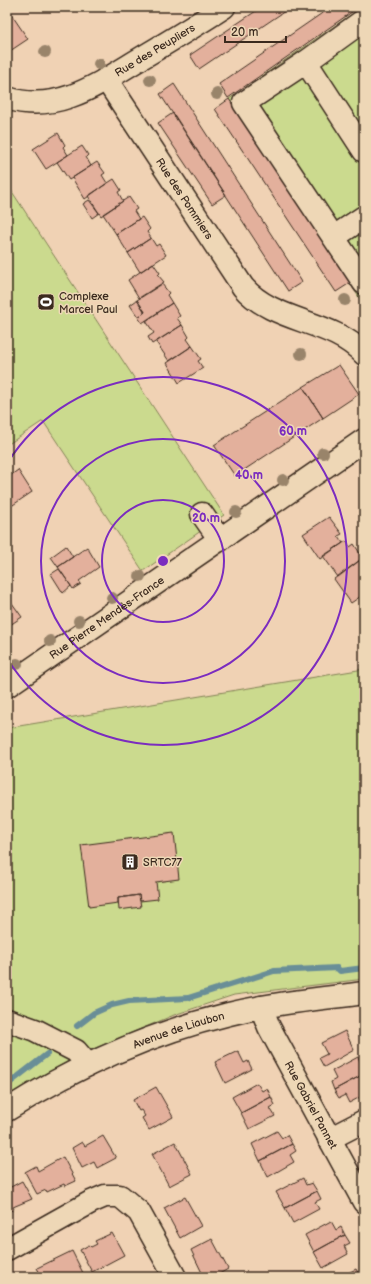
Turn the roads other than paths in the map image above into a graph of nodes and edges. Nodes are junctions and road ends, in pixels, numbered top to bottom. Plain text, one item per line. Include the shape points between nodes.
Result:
1 (224, 7) edge
2 (364, 20) edge
3 (306, 62) junction
4 (106, 80) junction
5 (7, 98) edge
6 (364, 151) edge
7 (364, 217) edge
8 (334, 237) junction
9 (364, 283) edge
10 (364, 354) edge
11 (364, 440) edge
12 (202, 514) dead end
13 (220, 540) junction
14 (7, 686) edge
15 (364, 993) edge
16 (261, 1007) junction
17 (7, 1020) edge
18 (88, 1065) junction
19 (7, 1110) edge
20 (364, 1121) edge
21 (329, 1140) junction
22 (364, 1202) edge
23 (7, 1249) edge
24 (175, 1277) edge

1 - 4 street, Rue des Peupliers
2 - 3 street
3 - 6 street
3 - 8 street via 244,103
4 - 5 street via 90,89 52,101 18,101
4 - 10 street, Rue des Pommiers via 252,296 273,308 334,332
7 - 8 street
8 - 9 street
11 - 13 street, Rue Pierre Mendès-France
12 - 13 street
13 - 14 street, Rue Pierre Mendès-France
15 - 16 street, Avenue de Liaubon
16 - 18 street, Avenue de Liaubon via 172,1031
16 - 21 street, Rue Gabriel Pannet
17 - 18 street via 35,1030 76,1051
18 - 19 street, Avenue de Liaubon
20 - 21 street
21 - 22 street, Rue Gabriel Pannet
23 - 24 street via 91,1202 105,1196 120,1196 139,1212

